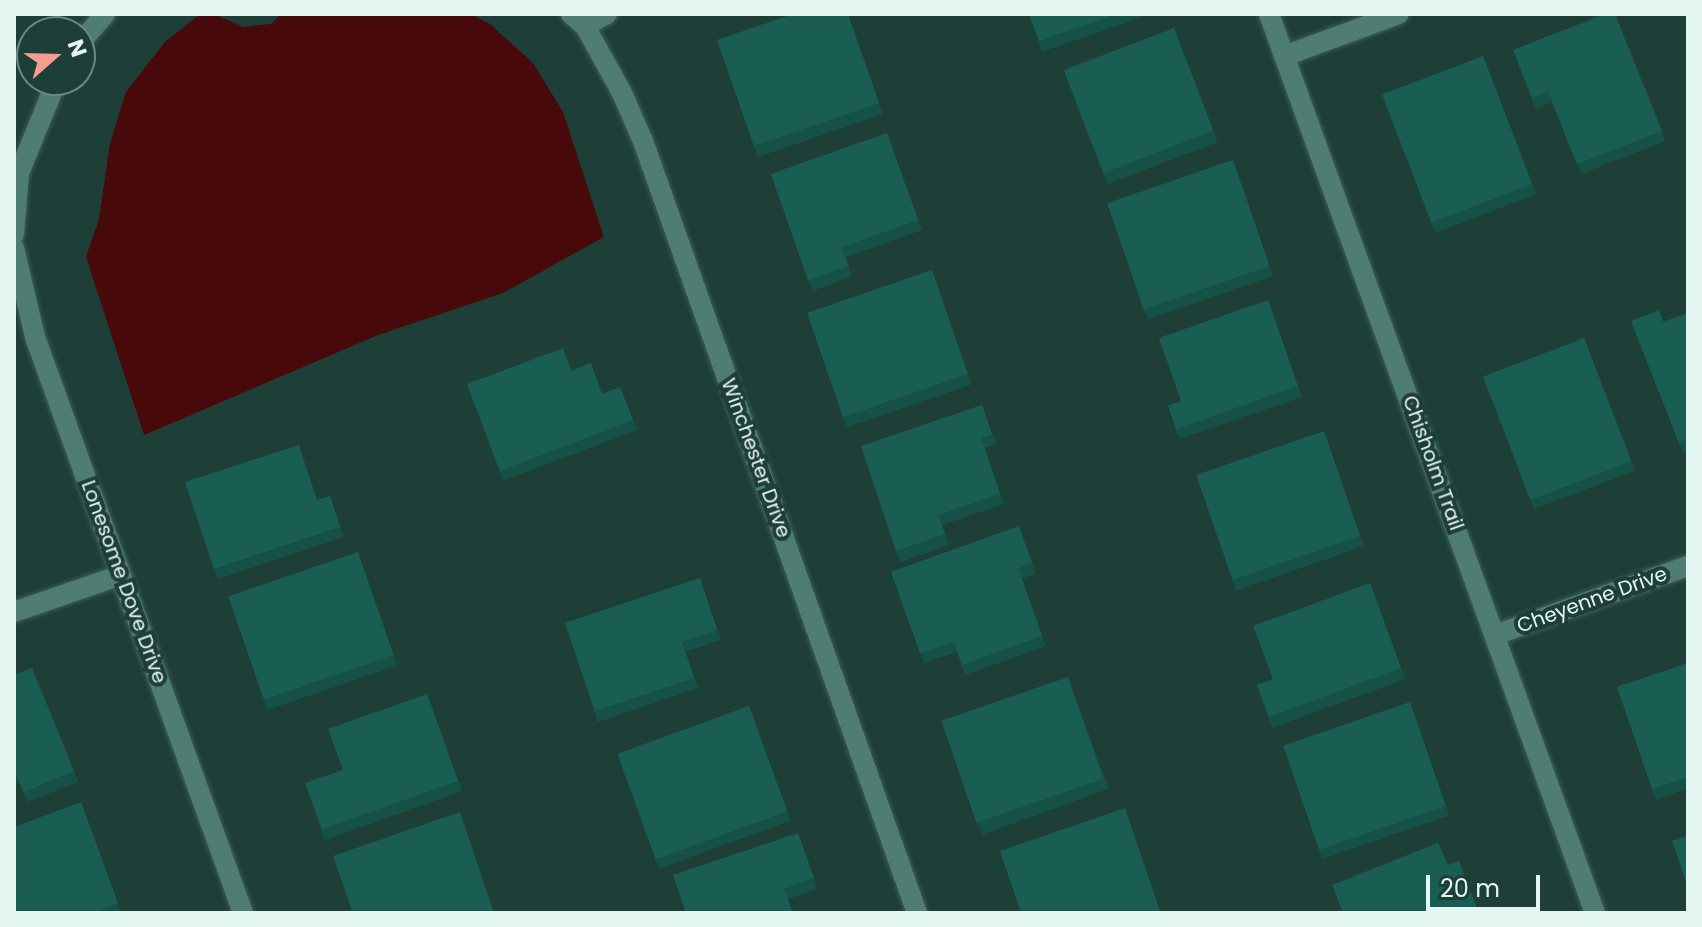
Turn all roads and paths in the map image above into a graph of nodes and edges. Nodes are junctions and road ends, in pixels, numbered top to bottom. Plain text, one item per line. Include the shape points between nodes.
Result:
1 (607, 14) edge
2 (1269, 14) edge
3 (1399, 14) edge
4 (578, 20) edge
5 (1284, 56) junction
6 (50, 96) edge
7 (14, 234) edge
8 (14, 248) edge
9 (1688, 566) edge
10 (121, 575) junction
11 (14, 612) edge
12 (1495, 635) junction
13 (243, 913) edge
14 (917, 913) edge
15 (1595, 913) edge

1 - 4 street
2 - 5 street, Chisholm Trail
3 - 5 street
4 - 14 street, Winchester Drive via 622,93 643,141
5 - 12 street, Chisholm Trail
6 - 7 street via 19,173
8 - 10 street, Lonesome Dove Drive via 35,337
9 - 12 street, Cheyenne Drive
10 - 11 street
10 - 13 street, Lonesome Dove Drive
12 - 15 street, Chisholm Trail

